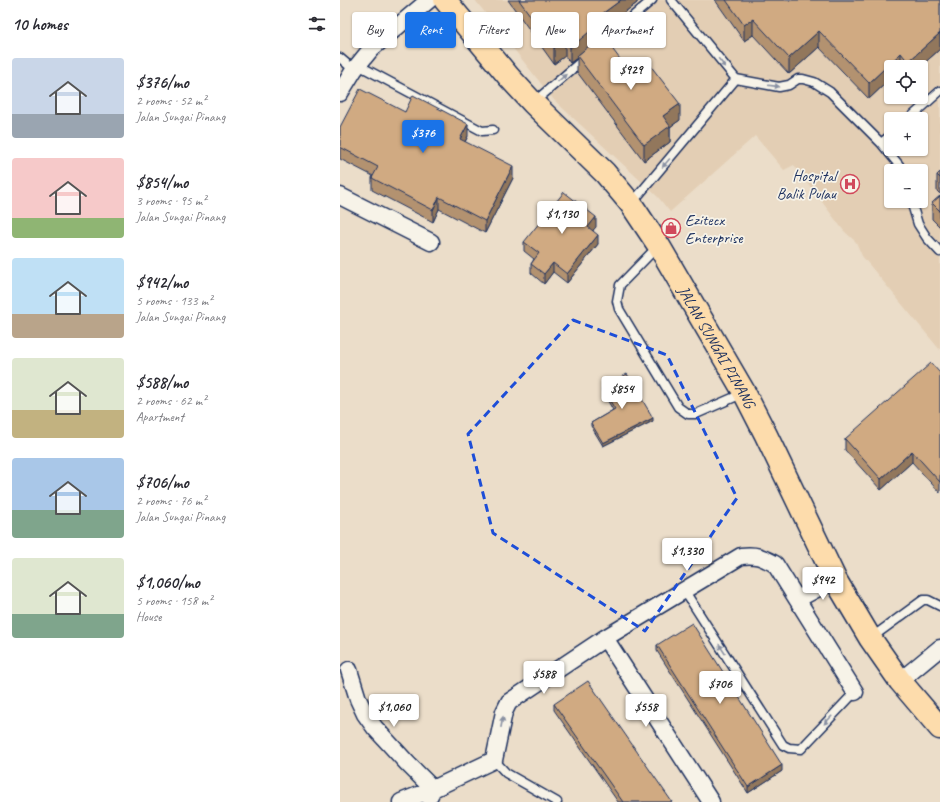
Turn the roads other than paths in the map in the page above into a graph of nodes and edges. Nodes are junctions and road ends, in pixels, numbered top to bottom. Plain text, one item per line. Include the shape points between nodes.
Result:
1 (430, 0) edge
2 (445, 0) edge
3 (652, 0) edge
4 (671, 0) edge
5 (340, 58) edge
6 (356, 67) junction
7 (736, 79) junction
8 (940, 91) edge
9 (340, 93) edge
10 (533, 103) junction
11 (917, 112) edge
12 (493, 130) dead end
13 (884, 140) edge
14 (881, 143) junction
15 (898, 164) edge
16 (340, 196) edge
17 (631, 204) junction
18 (913, 208) edge
19 (432, 242) dead end
20 (658, 246) junction
21 (940, 252) edge
22 (744, 392) junction
23 (835, 578) junction
24 (684, 590) junction
25 (798, 599) junction
26 (940, 606) edge
27 (605, 638) junction
28 (870, 638) junction
29 (940, 648) edge
30 (349, 670) dead end
31 (900, 681) junction
32 (855, 692) joint
33 (940, 728) edge
34 (494, 760) junction
35 (430, 795) edge
36 (401, 802) edge
37 (557, 802) edge
38 (711, 802) edge

1 - 6 street via 370,48
2 - 10 main road, JALAN SUNGAI PINANG
10 -> 3 lane
4 -> 7 lane
5 - 6 lane
6 - 9 street
6 - 12 lane via 482,130
7 -> 14 lane via 779,87 790,85 798,79 814,82 830,92
7 -> 17 lane
8 - 11 lane
10 - 17 main road, JALAN SUNGAI PINANG via 605,173
13 - 14 lane
14 - 15 lane
16 - 19 street
17 - 20 main road, JALAN SUNGAI PINANG
18 - 21 lane via 918,224
20 - 22 main road, JALAN SUNGAI PINANG
20 - 22 lane via 620,285 617,301 619,309 678,408 688,414 696,414
22 - 23 main road, JALAN SUNGAI PINANG
23 - 25 street
23 - 28 main road, JALAN SUNGAI PINANG
24 - 25 street via 741,556 751,555 761,556 775,564
24 - 27 street
32 -> 24 lane via 801,749 788,748 783,745
25 - 32 street
26 - 28 lane via 923,600
34 -> 27 street via 504,712 509,702
27 - 38 street
28 - 31 main road, JALAN SUNGAI PINANG
29 - 31 street
30 - 35 street via 365,714 407,763
31 - 33 main road, JALAN SUNGAI PINANG
34 - 35 street
34 - 37 lane via 511,777
35 - 36 street

